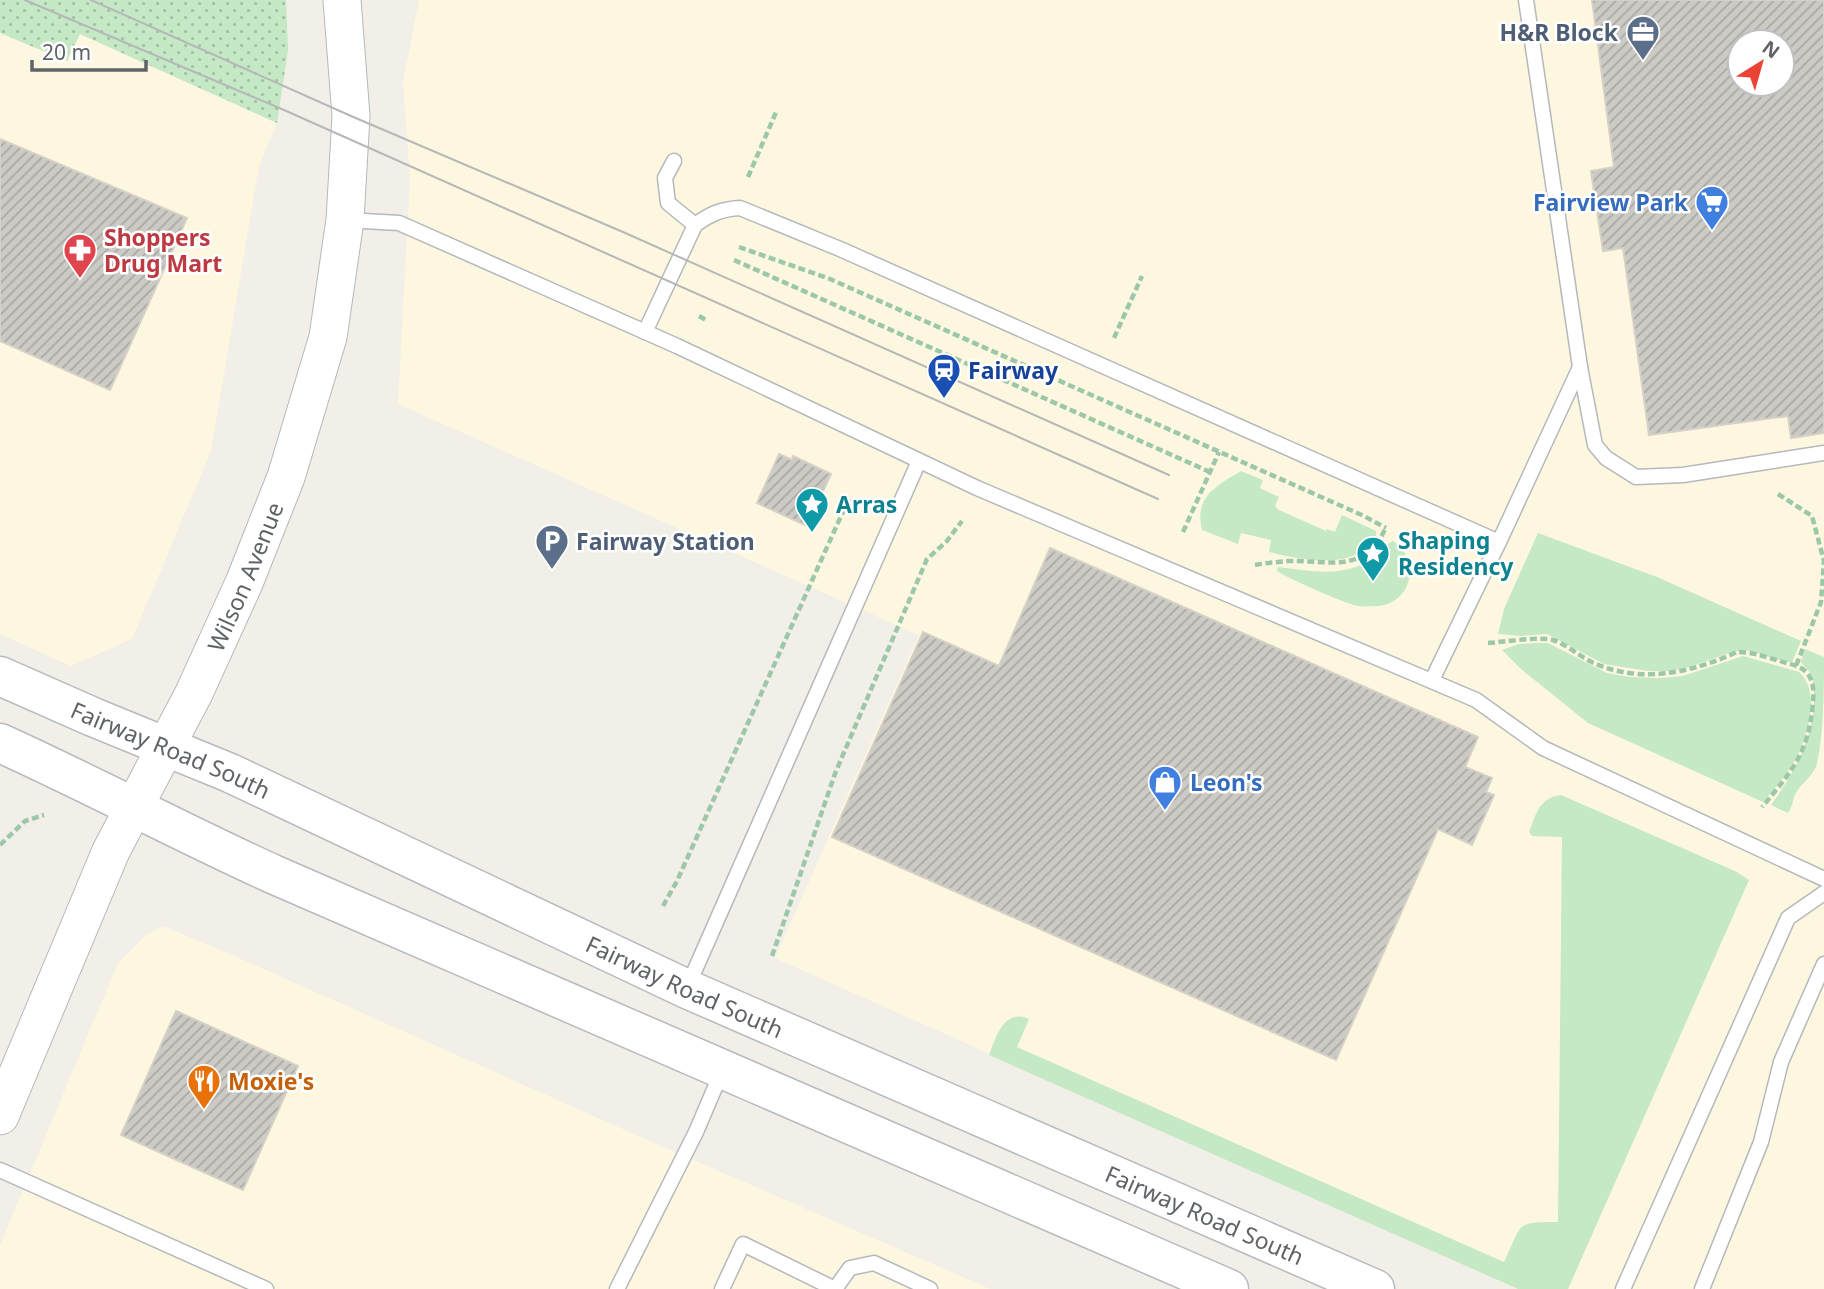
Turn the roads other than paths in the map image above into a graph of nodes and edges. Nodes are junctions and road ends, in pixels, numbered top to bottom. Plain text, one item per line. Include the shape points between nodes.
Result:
1 (342, 0) edge
2 (1526, 0) edge
3 (674, 161) dead end
4 (345, 220) junction
5 (695, 225) junction
6 (645, 332) junction
7 (1580, 367) junction
8 (1824, 453) edge
9 (919, 461) junction
10 (1499, 542) junction
11 (0, 676) edge
12 (1432, 680) junction
13 (0, 743) edge
14 (164, 747) junction
15 (132, 807) junction
16 (1824, 879) edge
17 (1824, 894) edge
18 (1824, 964) edge
19 (687, 989) junction
20 (723, 1070) junction
21 (0, 1116) edge
22 (0, 1170) edge
23 (266, 1289) edge
24 (617, 1289) edge
25 (722, 1289) edge
26 (835, 1289) edge
27 (930, 1289) edge
28 (1229, 1289) edge
29 (1376, 1289) edge
30 (1623, 1289) edge
31 (1702, 1289) edge

1 - 4 street, Wilson Avenue via 351,116
2 - 7 lane
3 - 5 lane via 665,178 668,204
4 - 6 lane via 399,223
4 - 14 street, Wilson Avenue via 328,337 286,477 244,583
5 - 6 lane
5 - 10 lane via 725,209 754,212
6 - 9 lane
7 - 8 lane via 1595,445 1636,477 1683,475
7 - 10 lane
9 - 12 lane
9 - 19 lane
10 - 12 lane
11 - 14 main road, Fairway Road South
12 - 16 lane via 1476,700 1543,748
13 - 15 main road
14 - 15 street, Wilson Avenue
14 - 19 main road, Fairway Road South via 230,773
15 - 20 main road via 275,875
15 - 21 street, Wilson Avenue
17 - 30 lane via 1788,918
18 - 31 lane via 1781,1062 1761,1142
19 - 29 main road, Fairway Road South
20 - 24 lane
20 - 28 main road
22 - 23 lane
25 - 26 lane via 743,1244
26 - 27 lane via 850,1268 874,1263

